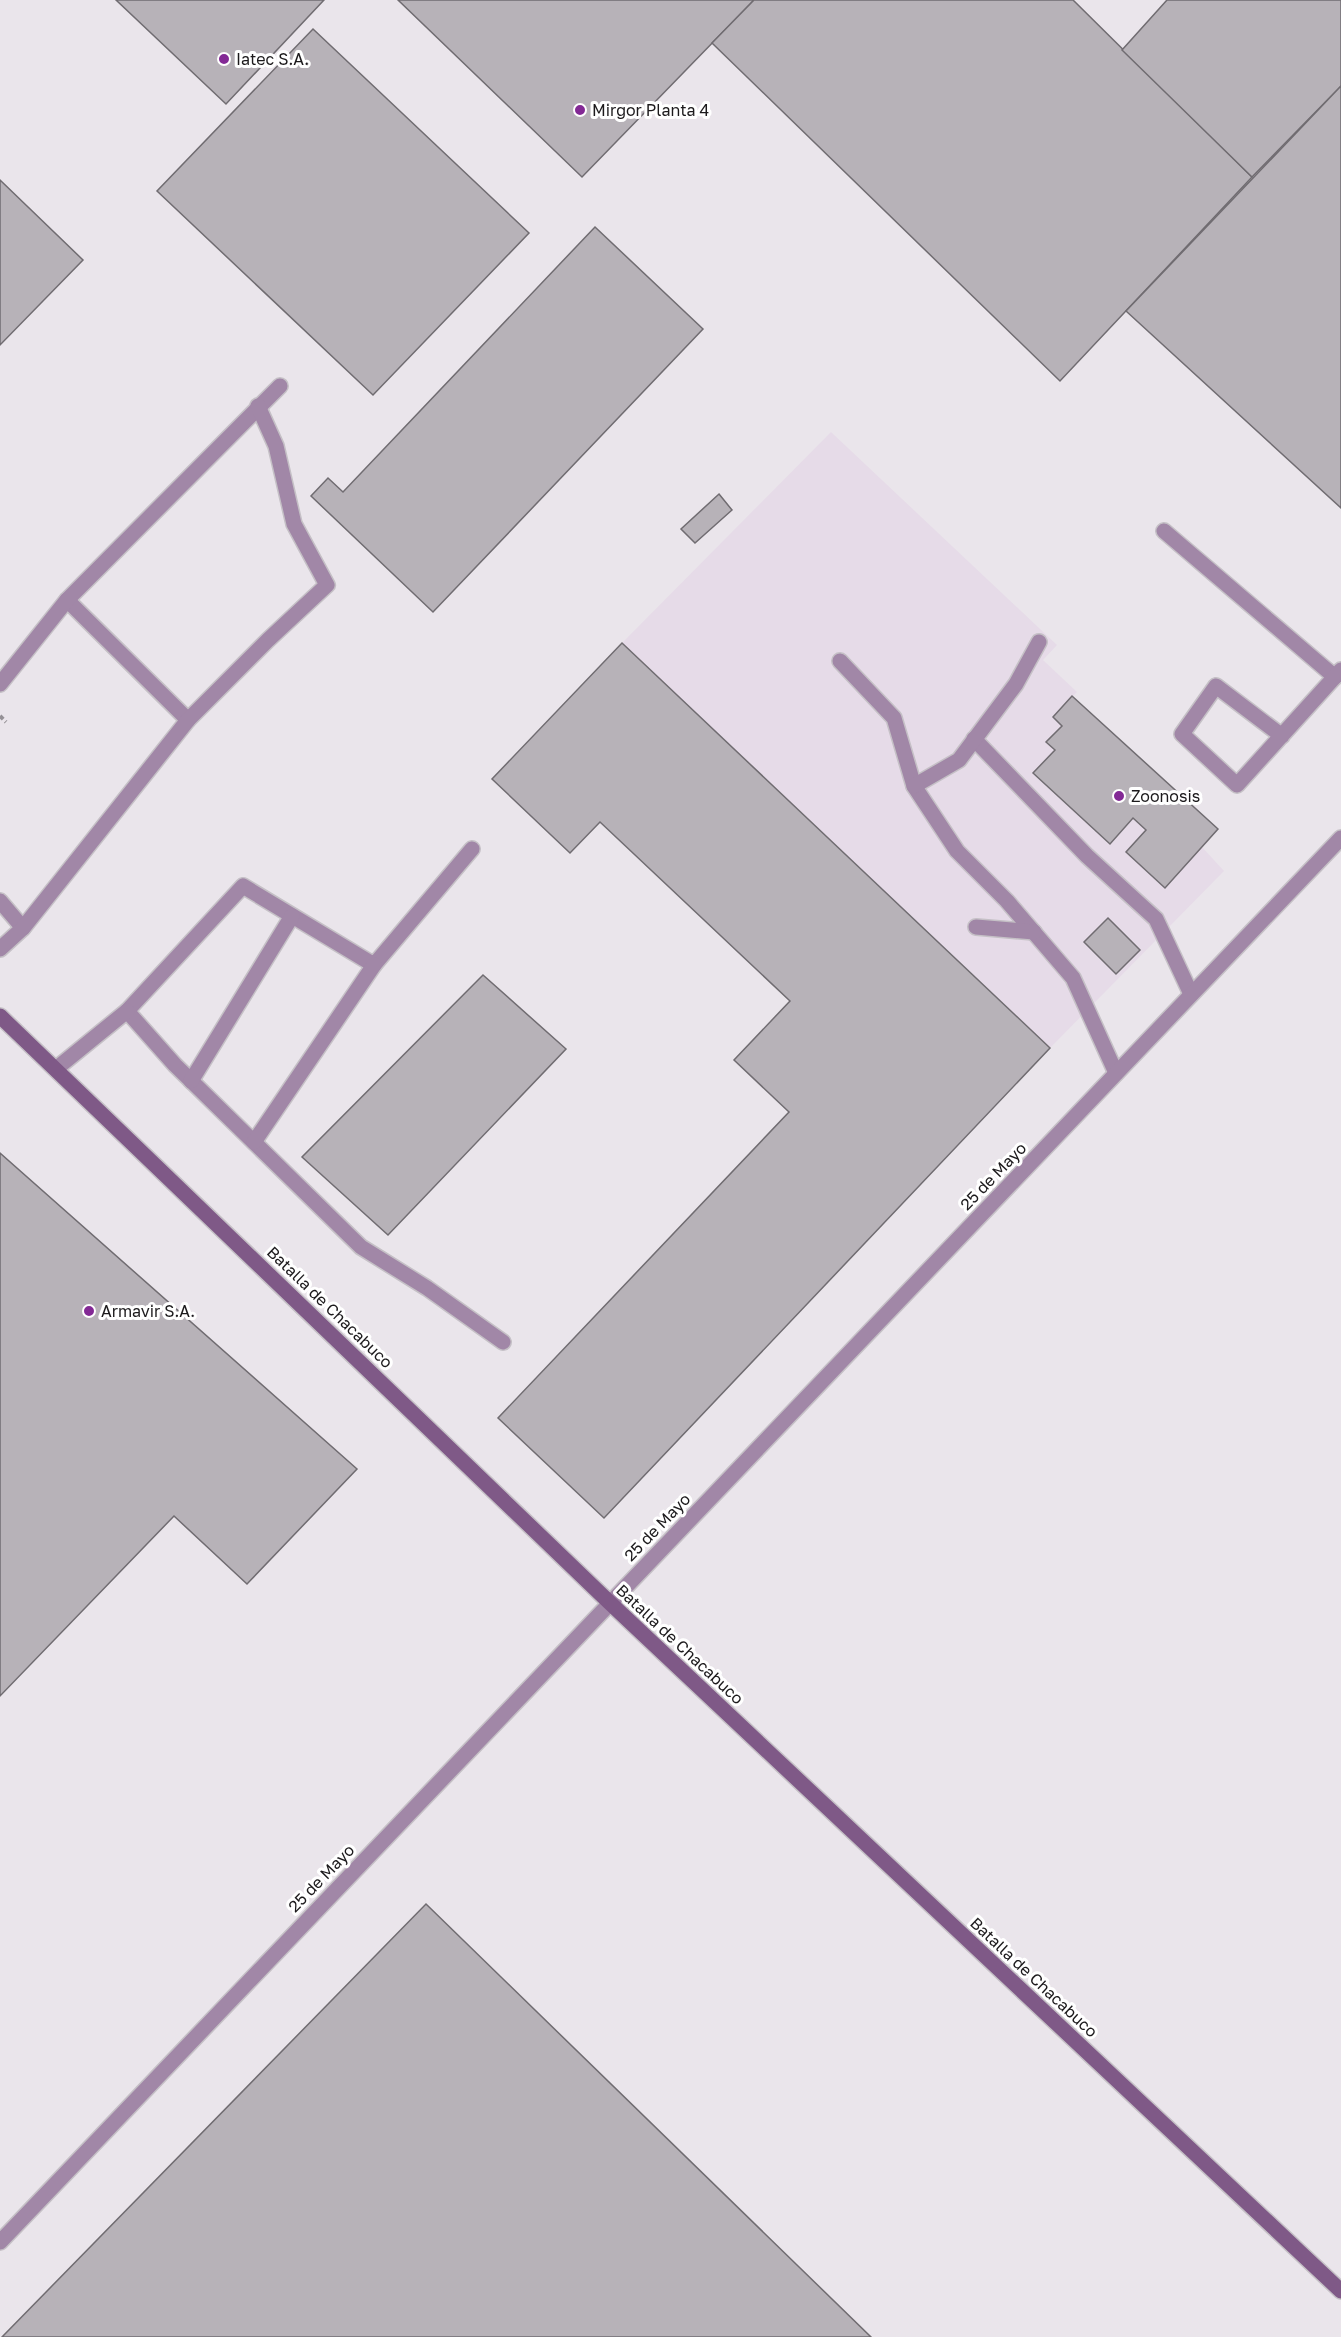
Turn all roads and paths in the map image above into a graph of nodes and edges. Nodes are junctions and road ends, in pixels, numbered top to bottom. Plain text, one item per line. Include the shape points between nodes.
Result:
1 (280, 386) dead end
2 (258, 406) junction
3 (1164, 531) dead end
4 (67, 600) junction
5 (1039, 642) dead end
6 (840, 661) dead end
7 (1338, 673) edge
8 (0, 684) edge
9 (0, 716) edge
10 (188, 720) junction
11 (6, 722) dead end
12 (1282, 736) junction
13 (975, 740) junction
14 (914, 786) junction
15 (1341, 838) edge
16 (472, 849) dead end
17 (0, 901) edge
18 (292, 916) junction
19 (976, 927) dead end
20 (23, 928) junction
21 (1034, 933) junction
22 (0, 949) edge
23 (374, 965) junction
24 (1191, 994) junction
25 (127, 1011) junction
26 (0, 1016) edge
27 (57, 1068) junction
28 (1116, 1073) junction
29 (191, 1081) junction
30 (254, 1142) junction
31 (503, 1342) dead end
32 (609, 1602) junction
33 (0, 2242) edge
34 (1341, 2291) edge

1 - 2 street
2 - 4 street
2 - 10 street via 276,446 294,524 327,585
3 - 7 street
4 - 8 street
4 - 10 street
5 - 13 street via 1016,684
6 - 14 street via 894,718
7 - 12 street
9 - 11 path
10 - 20 street
12 - 12 street via 1238,785 1182,734 1216,686
13 - 14 street via 959,760
13 - 24 street via 1087,856 1156,919
14 - 21 street via 957,851
15 - 24 street, 25 de Mayo
16 - 23 street
17 - 20 street
18 - 23 street
18 - 25 street via 243,886
18 - 29 street
19 - 21 street
20 - 22 street
21 - 28 street via 1073,978
23 - 30 street
24 - 28 street, 25 de Mayo
25 - 27 street
25 - 29 street
26 - 27 street, Batalla de Chacabuco
27 - 32 street, Batalla de Chacabuco
28 - 32 street, 25 de Mayo
29 - 30 street
30 - 31 street via 361,1247
32 - 33 street, 25 de Mayo
32 - 34 street, Batalla de Chacabuco

